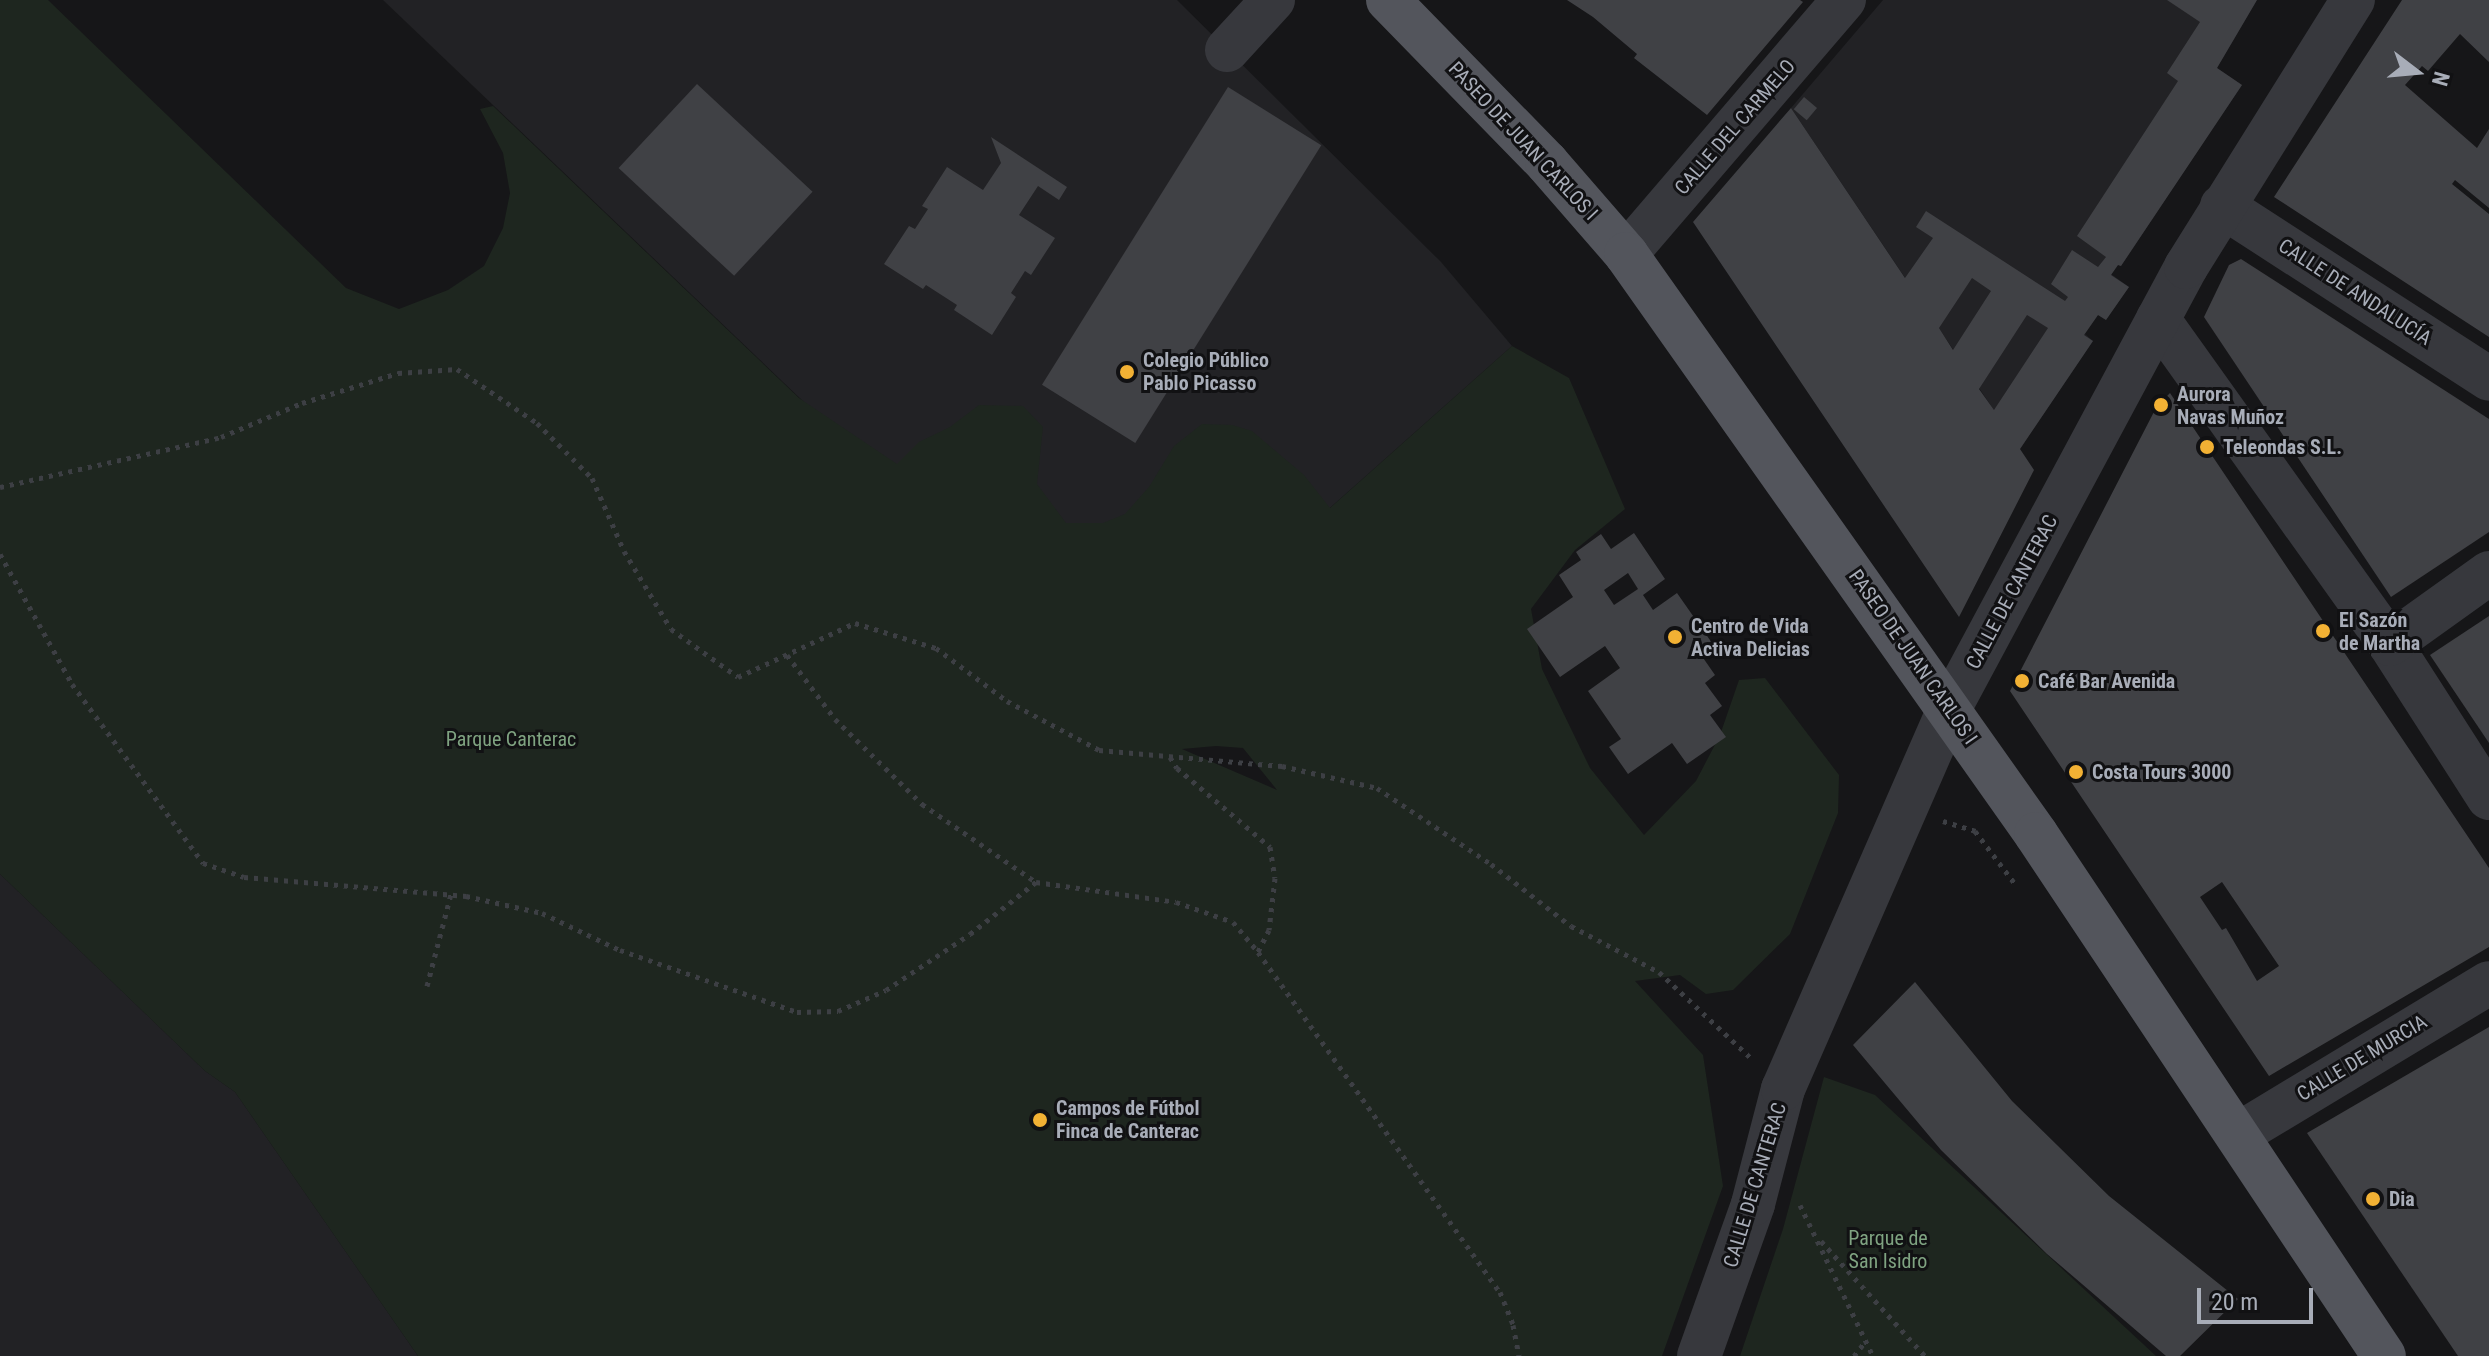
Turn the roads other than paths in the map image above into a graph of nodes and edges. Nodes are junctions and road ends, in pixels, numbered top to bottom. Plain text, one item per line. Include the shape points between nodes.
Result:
1 (1273, 0) edge
2 (1388, 0) edge
3 (1844, 0) edge
4 (2353, 0) edge
5 (1227, 50) dead end
6 (2222, 206) junction
7 (1626, 254) junction
8 (2158, 319) junction
9 (2489, 379) edge
10 (2489, 573) edge
11 (2390, 644) junction
12 (1949, 709) junction
13 (2489, 798) edge
14 (2489, 983) edge
15 (2237, 1135) junction
16 (1699, 1356) edge
17 (2384, 1356) edge

1 - 5 street
2 - 7 main road, PASEO DE JUAN CARLOS I via 1547,163
3 - 7 street, CALLE DEL CARMELO
4 - 6 street, CALLE DE CANTERAC
6 - 8 street, CALLE DE CANTERAC
6 - 9 street, CALLE DE ANDALUCÍA
7 - 12 main road, PASEO DE JUAN CARLOS I
8 - 11 street
8 - 12 street, CALLE DE CANTERAC
10 - 11 street
11 - 13 street
12 - 15 main road, PASEO DE JUAN CARLOS I
12 - 16 street, CALLE DE CANTERAC via 1783,1089 1753,1204
14 - 15 street, CALLE DE MURCIA
15 - 17 main road, PASEO DE JUAN CARLOS I

